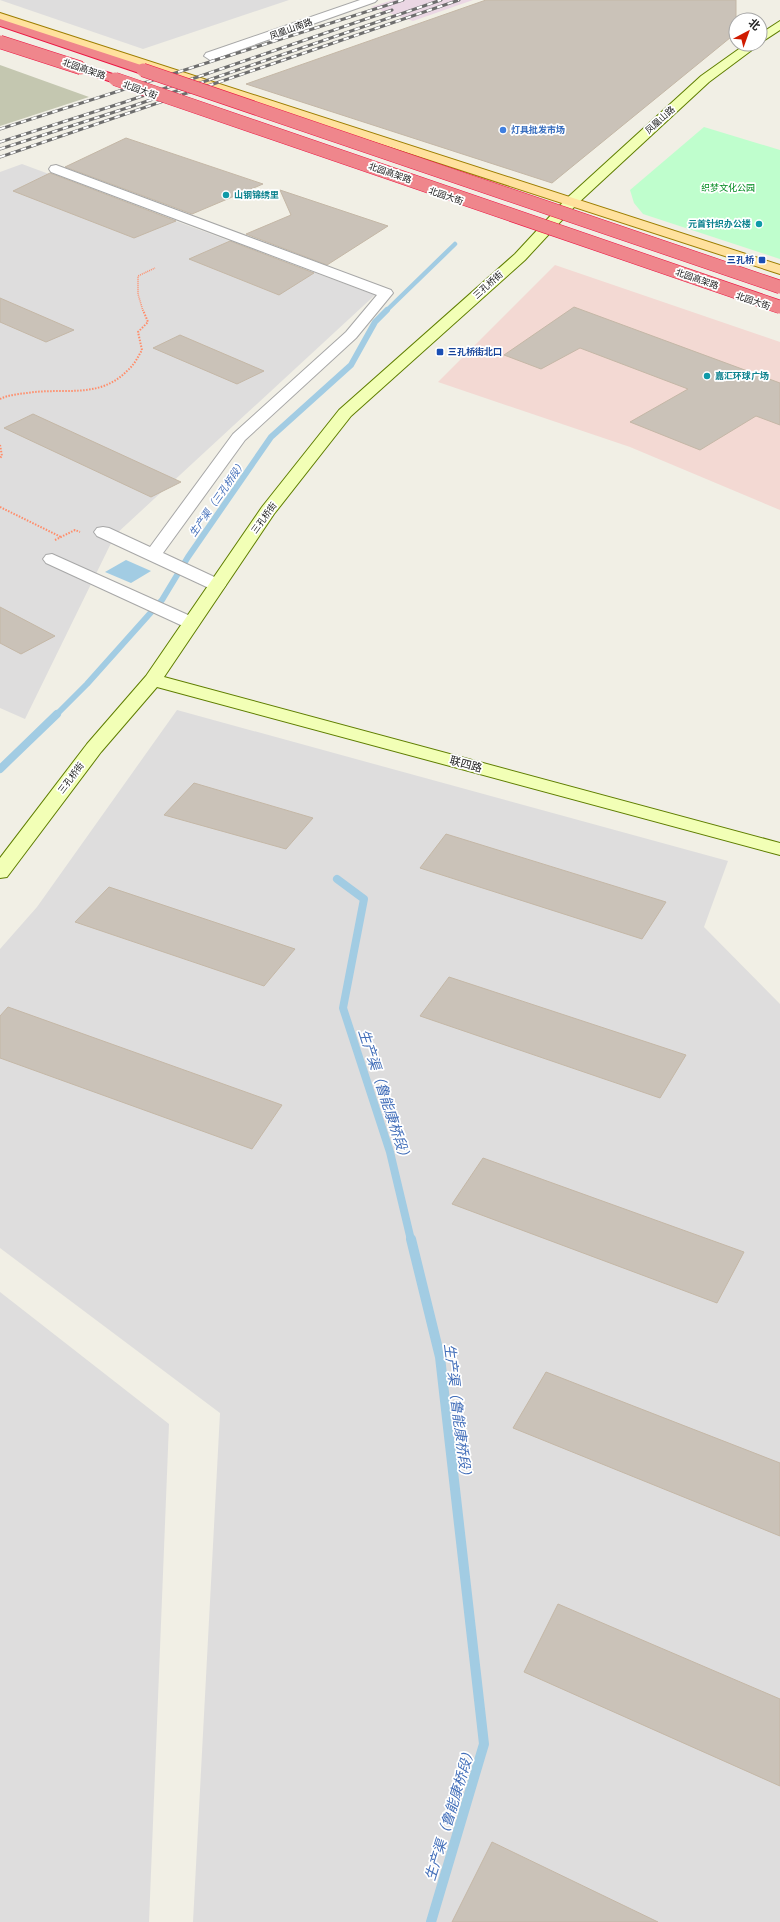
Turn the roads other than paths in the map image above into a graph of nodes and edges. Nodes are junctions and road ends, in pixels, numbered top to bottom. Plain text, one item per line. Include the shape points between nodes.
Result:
1 (371, 0) edge
2 (0, 16) edge
3 (0, 22) edge
4 (780, 24) edge
5 (768, 33) edge
6 (0, 41) edge
7 (63, 43) junction
8 (743, 52) edge
9 (210, 56) dead end
10 (56, 169) dead end
11 (571, 202) junction
12 (546, 231) junction
13 (780, 270) edge
14 (780, 287) edge
15 (780, 308) edge
16 (103, 532) dead end
17 (50, 551) road end
18 (153, 555) junction
19 (217, 585) junction
20 (191, 624) junction
21 (153, 680) junction
22 (780, 849) edge
23 (0, 872) edge

1 - 9 street, 凤凰山南路
2 - 7 highway
2 - 11 main road
3 - 7 highway, 北园高架路
4 - 5 main road
6 - 12 main road, 北园大街
6 - 15 highway, 北园高架路, bridge
7 - 14 highway, 北园高架路, bridge
8 - 11 main road, 凤凰山路 via 705,79
10 - 18 street via 386,293 351,334 238,437
11 - 12 main road, 三孔桥街
11 - 13 main road
12 - 15 main road, 北园大街
12 - 19 main road, 三孔桥街 via 345,413 268,511
16 - 18 street
17 - 20 street
18 - 19 street
19 - 20 main road, 三孔桥街
20 - 21 main road, 三孔桥街
21 - 22 main road, 联四路
21 - 23 main road, 三孔桥街 via 94,748

